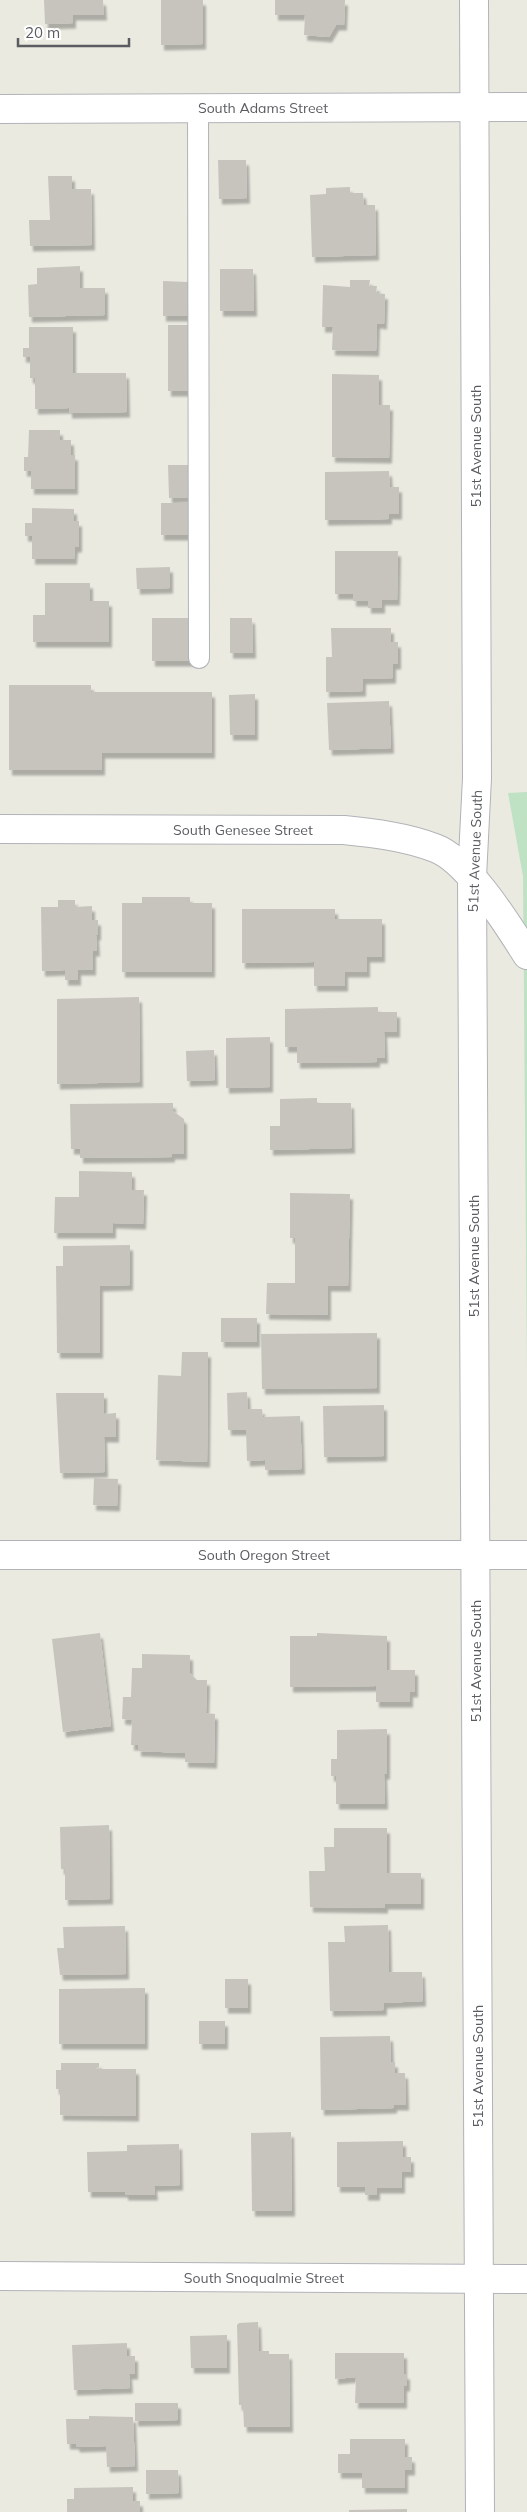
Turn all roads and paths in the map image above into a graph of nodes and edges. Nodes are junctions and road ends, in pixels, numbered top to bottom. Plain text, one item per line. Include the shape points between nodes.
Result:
1 (474, 0) edge
2 (527, 107) edge
3 (198, 108) junction
4 (475, 108) junction
5 (0, 109) edge
6 (199, 658) dead end
7 (0, 830) edge
8 (472, 878) junction
9 (527, 955) edge
10 (475, 1554) junction
11 (0, 1555) edge
12 (527, 1555) edge
13 (0, 2276) edge
14 (480, 2280) junction
15 (527, 2280) edge
16 (480, 2512) edge

1 - 4 street, 51st Avenue South
2 - 4 street, South Adams Street
3 - 4 street, South Adams Street
3 - 5 street, South Adams Street
3 - 6 lane
4 - 8 street, 51st Avenue South via 477,778
7 - 8 street, South Genesee Street via 334,830 377,833 436,848 456,860
8 - 9 street, South Genesee Street
8 - 10 street, 51st Avenue South
10 - 11 street, South Oregon Street
10 - 12 street, South Oregon Street
10 - 14 street, 51st Avenue South
13 - 14 street, South Snoqualmie Street
14 - 15 street, South Snoqualmie Street
14 - 16 street, 51st Avenue South

